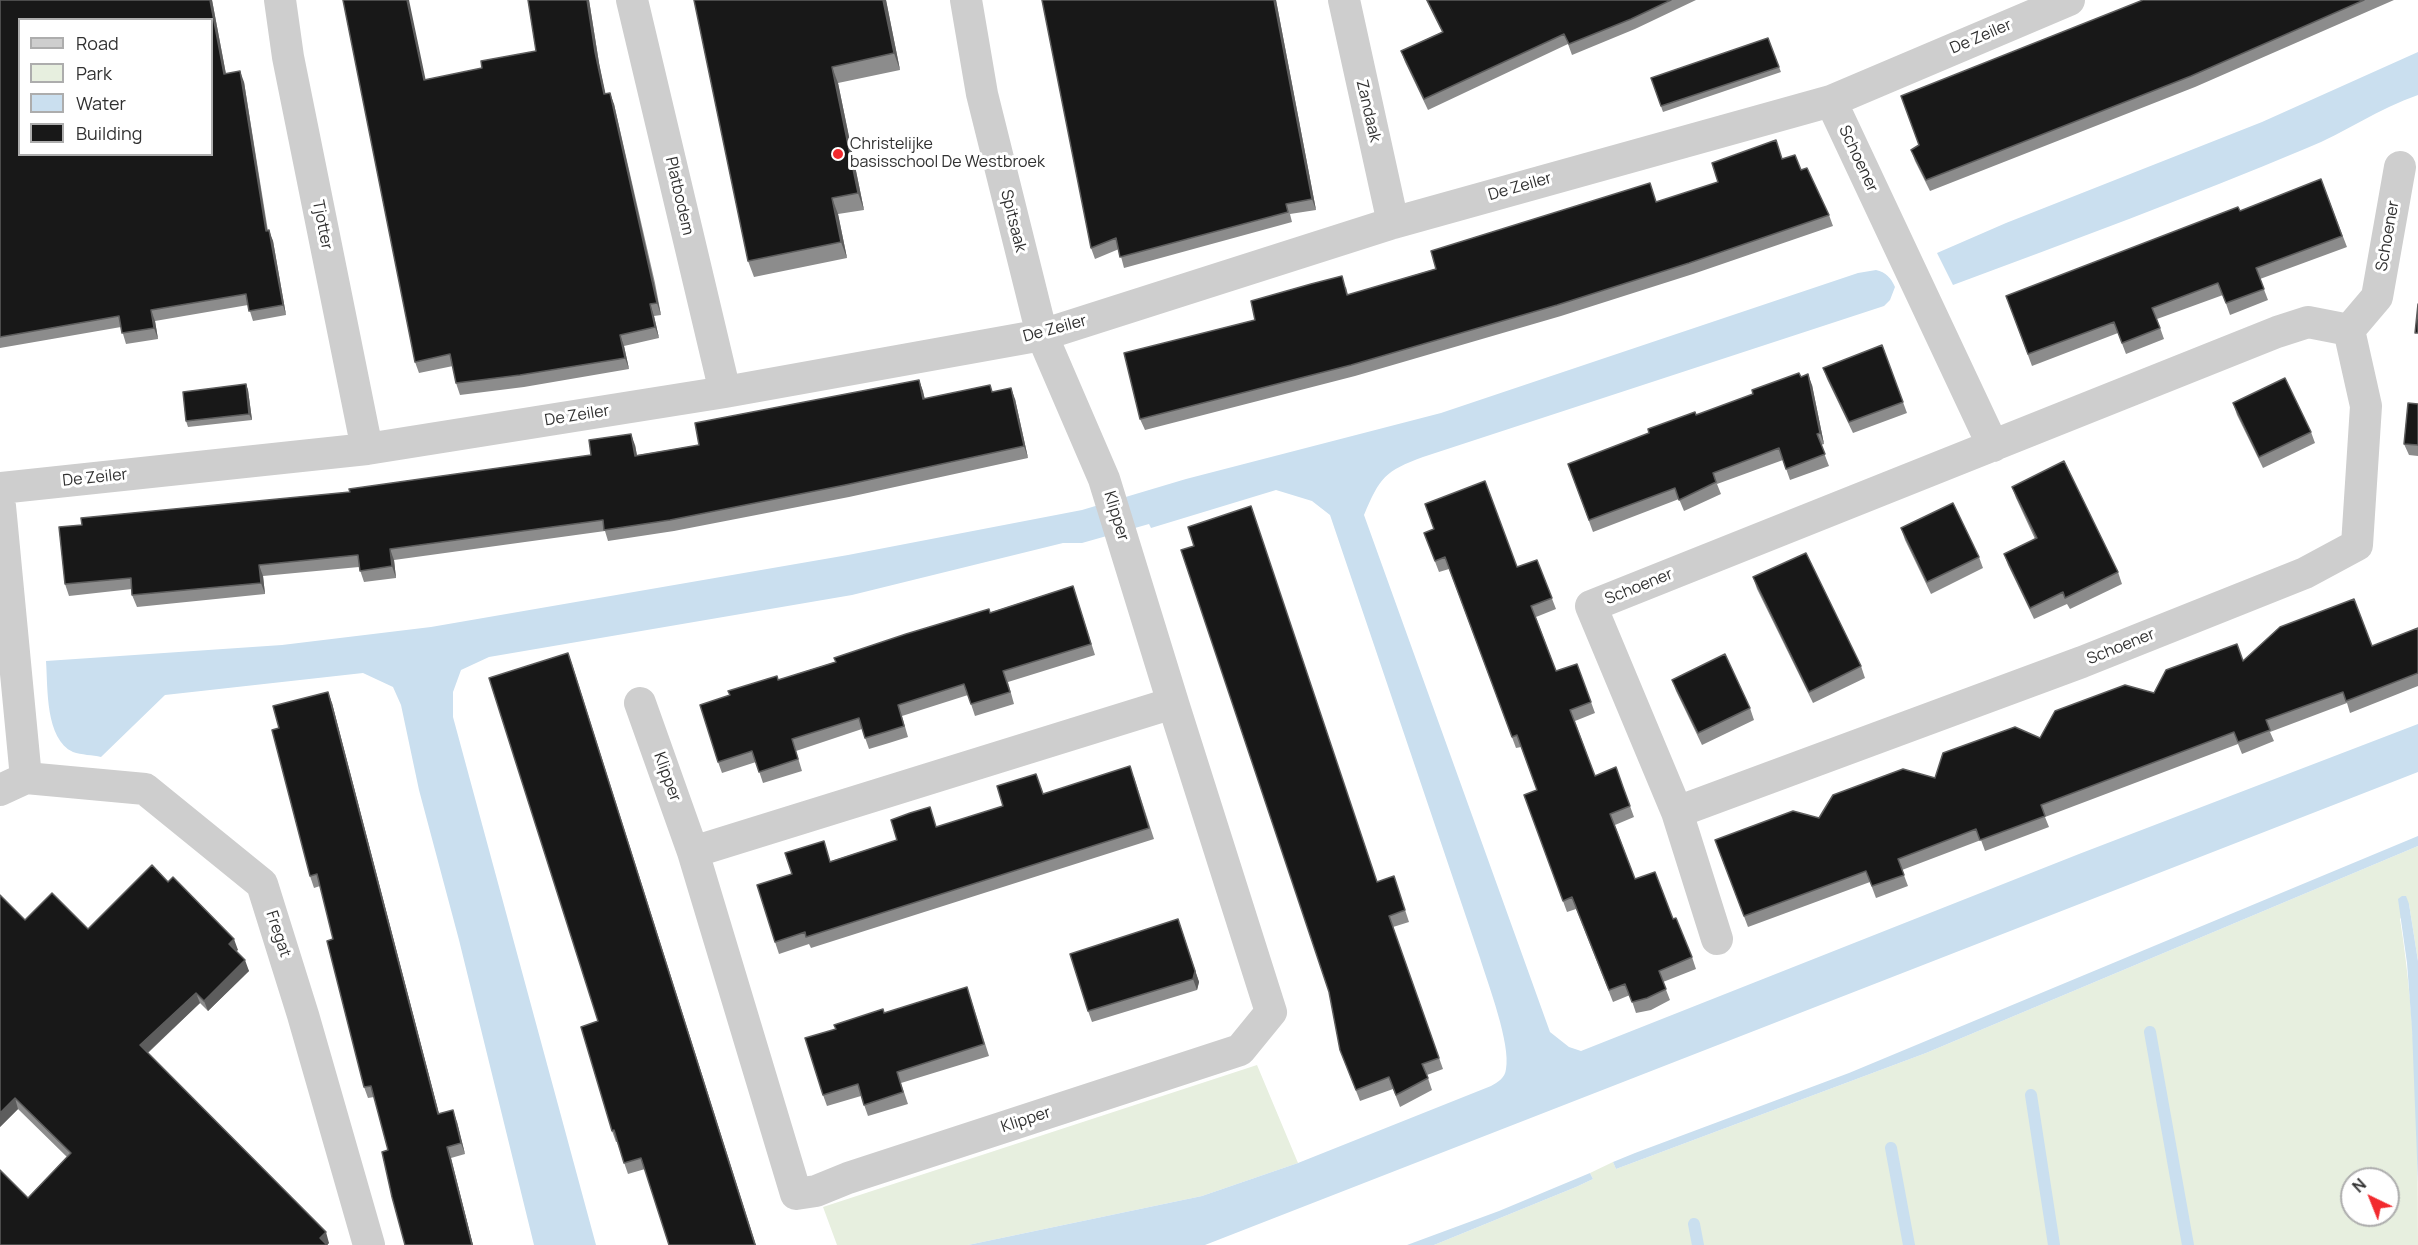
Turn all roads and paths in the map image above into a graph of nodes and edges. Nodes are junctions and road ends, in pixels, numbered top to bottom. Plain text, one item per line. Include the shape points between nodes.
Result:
1 (280, 0) edge
2 (632, 0) edge
3 (966, 0) edge
4 (1344, 0) edge
5 (2069, 0) edge
6 (1831, 101) junction
7 (2400, 167) dead end
8 (1393, 223) junction
9 (2349, 330) junction
10 (1042, 335) junction
11 (725, 392) junction
12 (1993, 446) junction
13 (367, 449) junction
14 (0, 488) edge
15 (0, 506) edge
16 (640, 703) dead end
17 (1173, 703) junction
18 (13, 784) edge
19 (1677, 812) junction
20 (693, 852) junction
21 (1717, 939) dead end
22 (369, 1245) edge

1 - 13 street, Tjotter
2 - 11 street, Platbodem
3 - 10 street, Spitsaak via 982,94
4 - 8 street, Zandaak
5 - 6 street, De Zeiler
6 - 8 street, De Zeiler
6 - 12 street, Schoener
7 - 9 street, Schoener via 2377,297
8 - 10 street, De Zeiler
9 - 12 street, Schoener via 2308,322 2277,332
9 - 19 street, Schoener via 2366,406 2357,545 2304,573 2093,658
10 - 11 street, De Zeiler
10 - 17 street, Klipper via 1104,479
11 - 13 street, De Zeiler
12 - 19 street, Schoener via 1591,606
13 - 14 street, De Zeiler
15 - 18 street, Fregat
16 - 20 street, Klipper
17 - 20 street
17 - 20 street, Klipper via 1271,1012 1240,1050 816,1191 796,1194
18 - 22 street, Fregat via 145,789 262,884
19 - 21 street, Schoener

